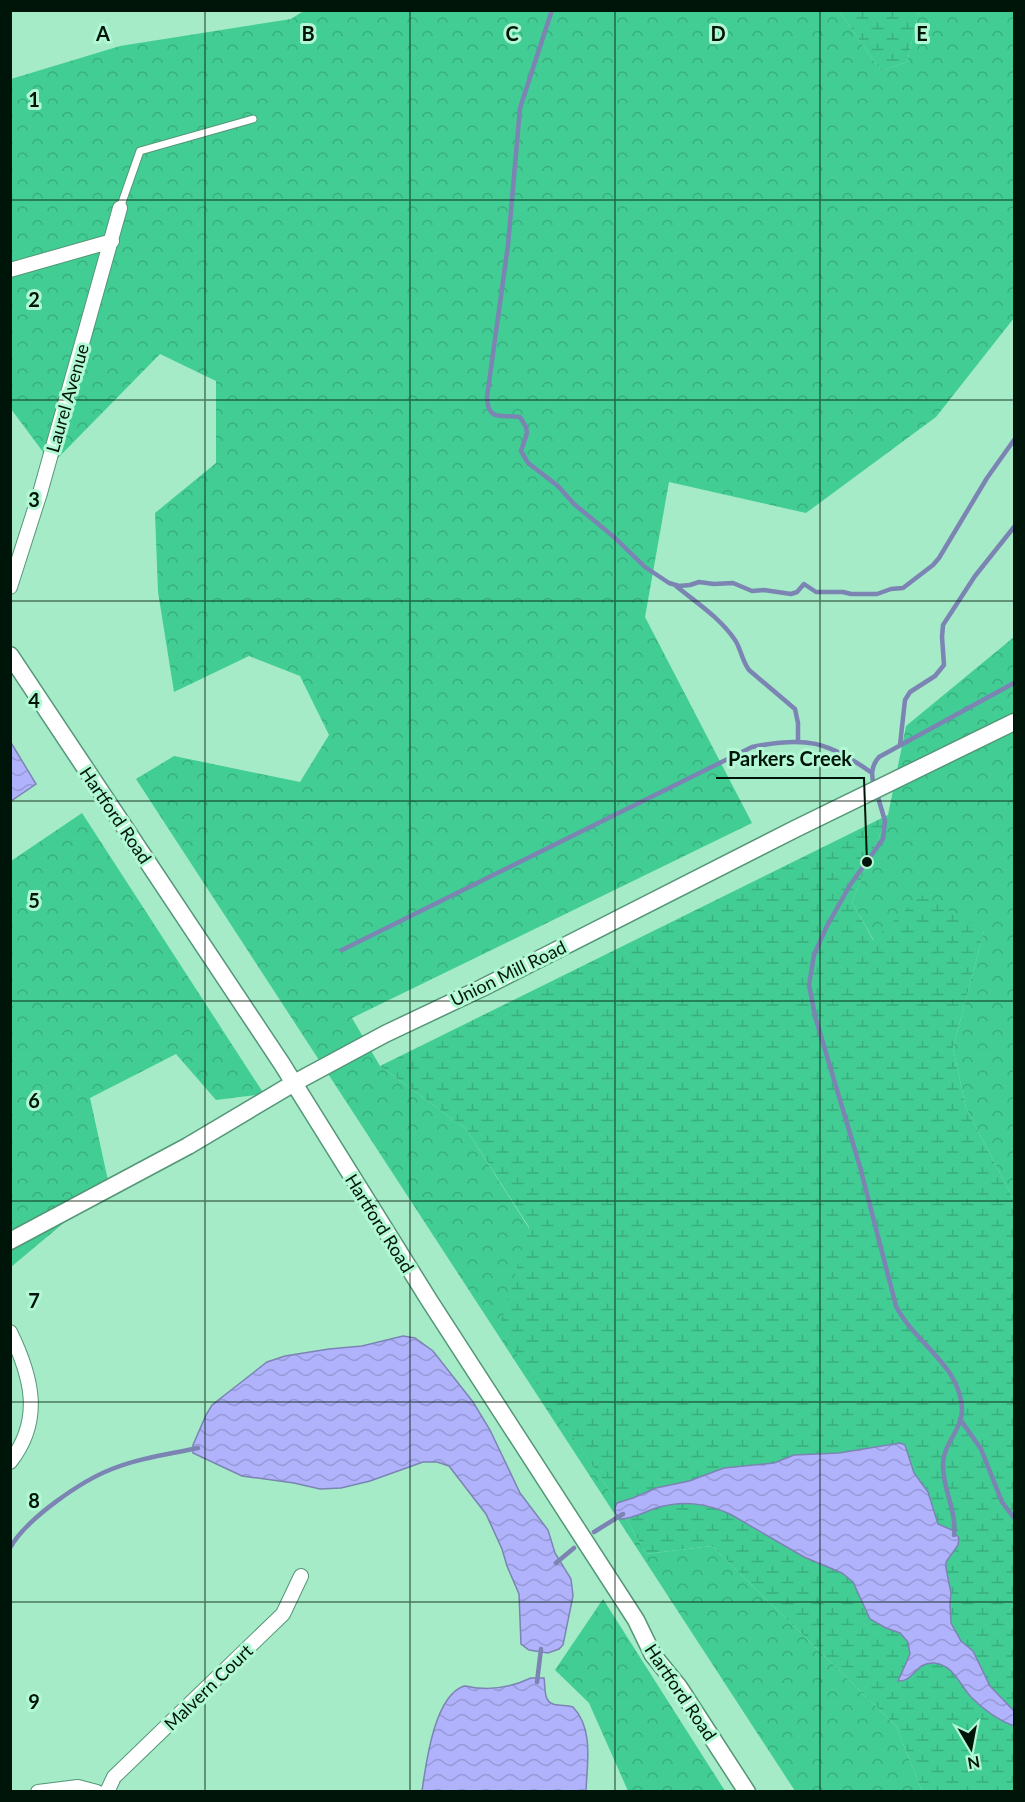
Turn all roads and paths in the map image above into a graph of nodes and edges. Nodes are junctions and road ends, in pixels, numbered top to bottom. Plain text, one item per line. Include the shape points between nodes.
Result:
1 (253, 119) dead end
2 (120, 208) joint
3 (112, 241) junction
4 (10, 270) edge
5 (10, 586) edge
6 (10, 655) edge
7 (1014, 723) edge
8 (294, 1083) junction
9 (10, 1241) edge
10 (10, 1332) edge
11 (10, 1462) edge
12 (301, 1576) dead end
13 (38, 1791) edge
14 (97, 1791) edge
15 (107, 1791) edge
16 (747, 1791) edge

1 - 2 lane via 140,151
2 - 3 street, Laurel Avenue
3 - 4 street
3 - 5 street, Laurel Avenue
6 - 8 street, Hartford Road
7 - 8 street, Union Mill Road via 795,829
8 - 9 street, Union Mill Road via 188,1146
8 - 16 street, Hartford Road via 636,1620 653,1655 679,1687
10 - 11 street via 25,1368 31,1403 25,1441
12 - 15 street, Malvern Court via 283,1614 114,1777
13 - 14 street via 78,1787

